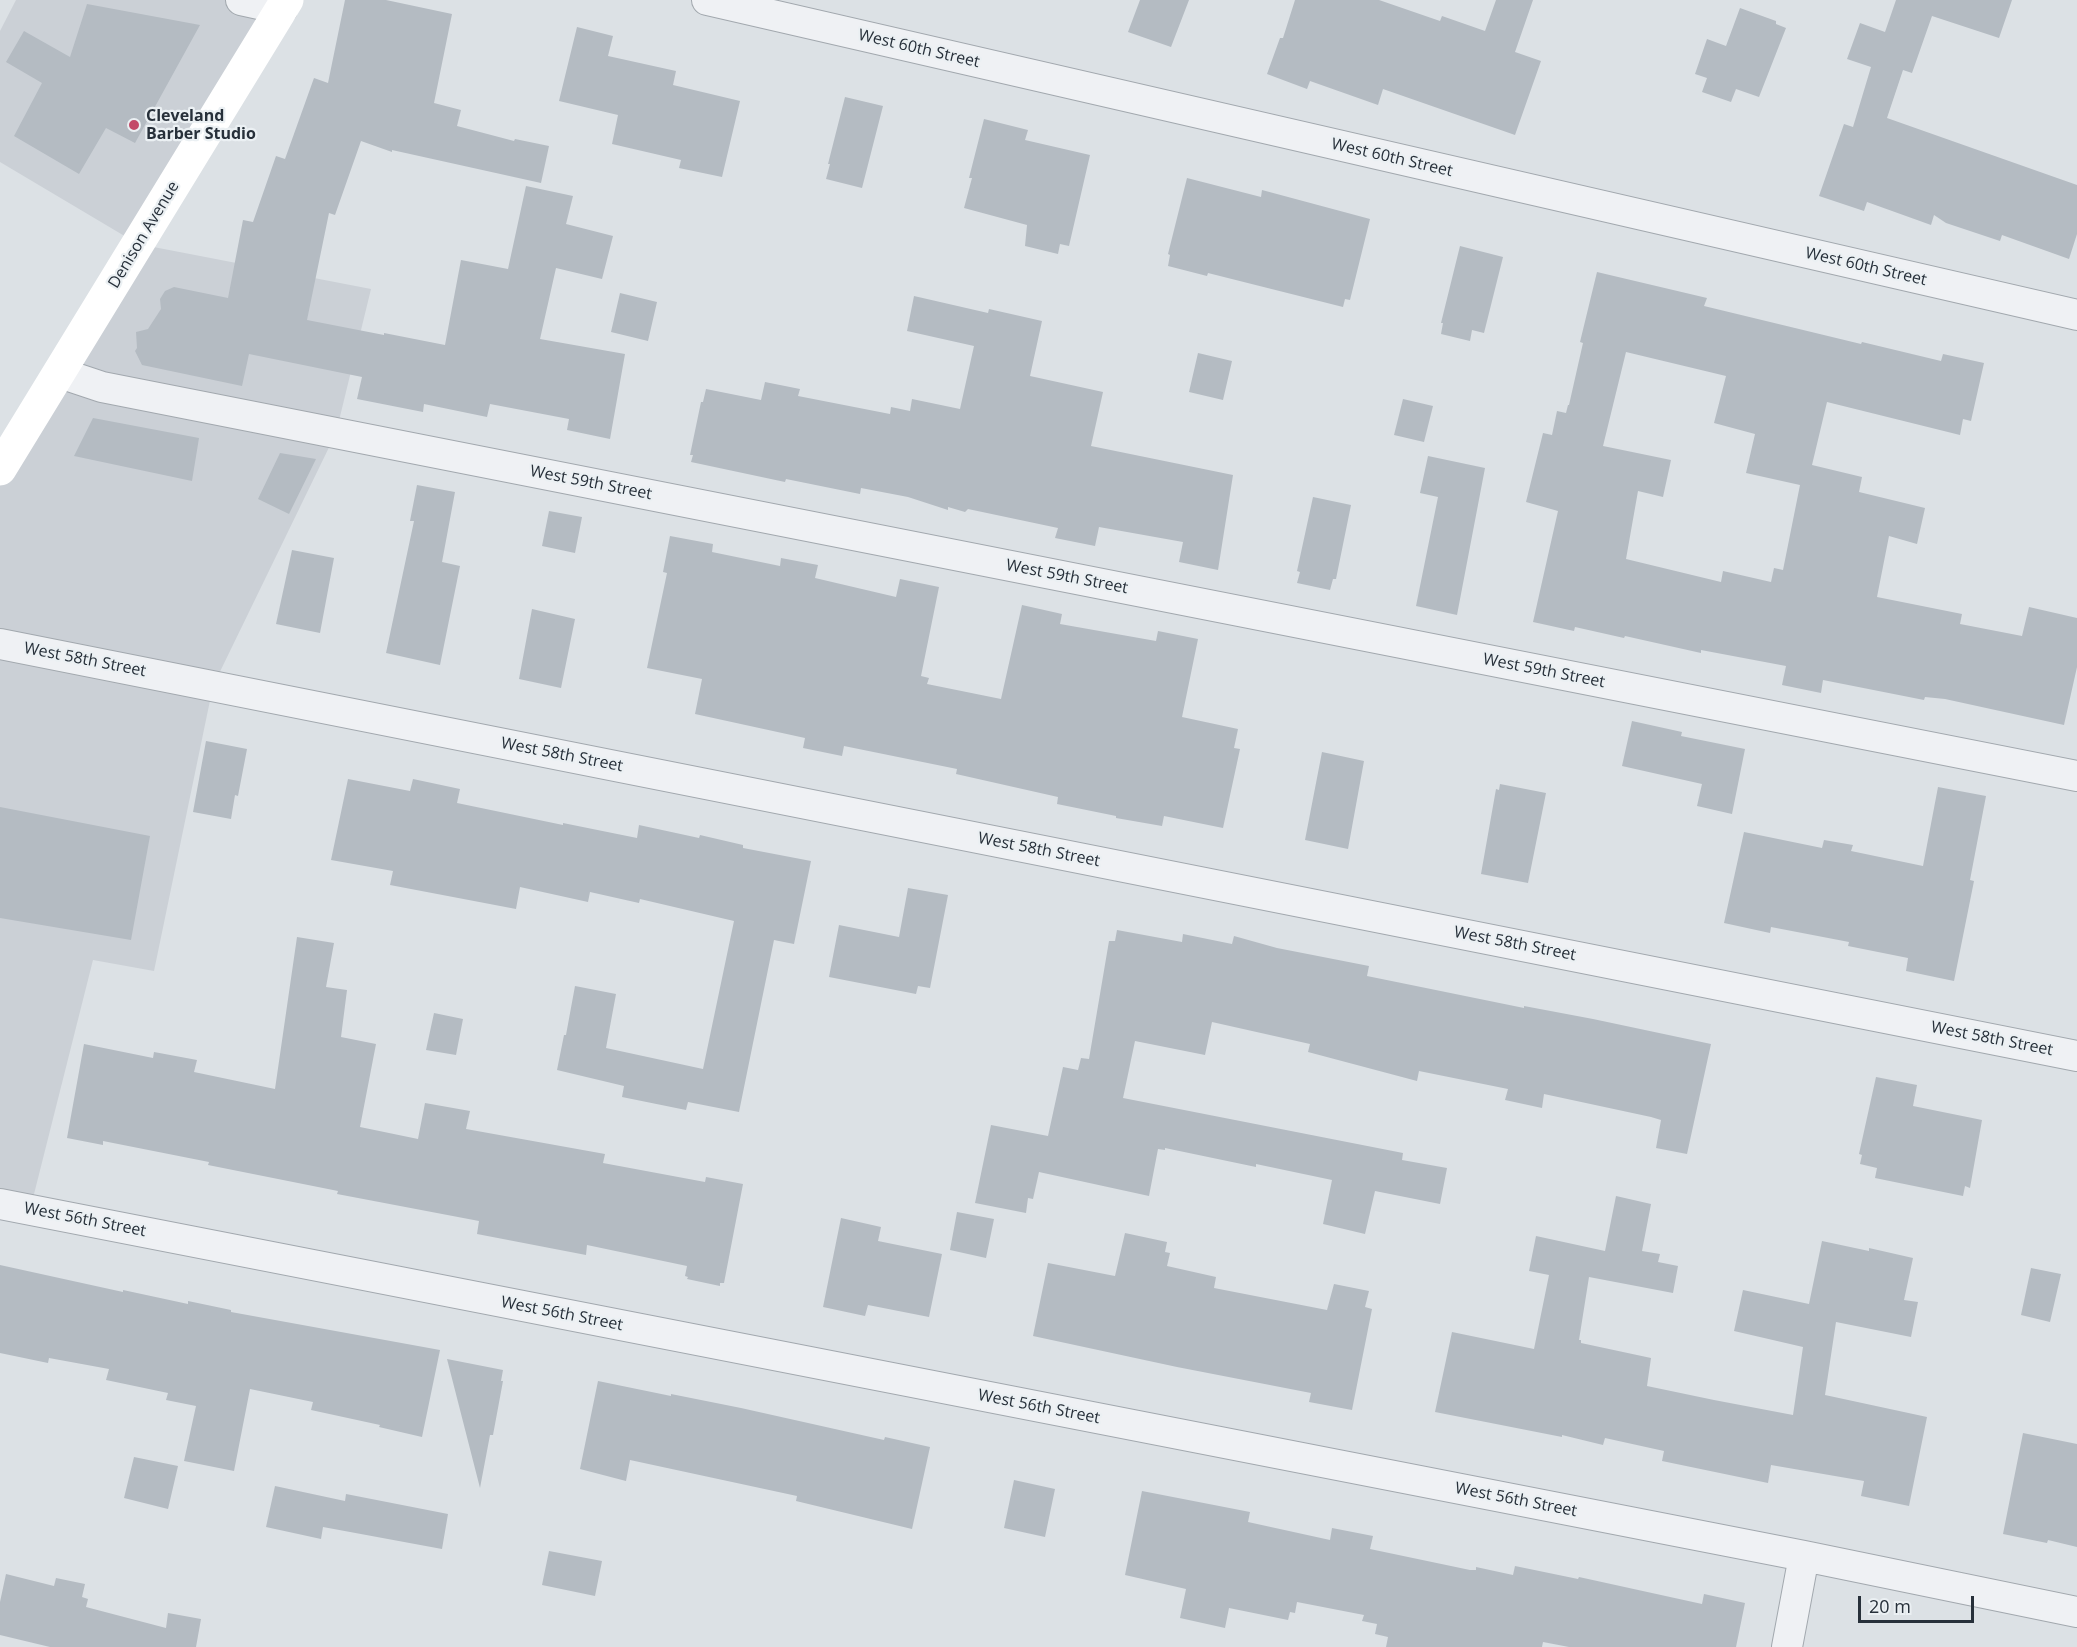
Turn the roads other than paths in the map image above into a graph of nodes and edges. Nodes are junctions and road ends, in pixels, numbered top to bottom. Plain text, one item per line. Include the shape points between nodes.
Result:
1 (241, 0) edge
2 (707, 0) edge
3 (285, 4) edge
4 (2077, 315) edge
5 (60, 373) junction
6 (0, 470) edge
7 (0, 644) edge
8 (2077, 776) edge
9 (2077, 1056) edge
10 (0, 1204) edge
11 (1804, 1556) junction
12 (2077, 1612) edge
13 (1787, 1647) edge

1 - 3 street
2 - 4 street, West 60th Street
3 - 5 main road, Denison Avenue
5 - 6 main road, Denison Avenue
5 - 8 street, West 59th Street via 102,387
7 - 9 street, West 58th Street
10 - 11 street, West 56th Street
11 - 12 street, West 56th Street
11 - 13 street

